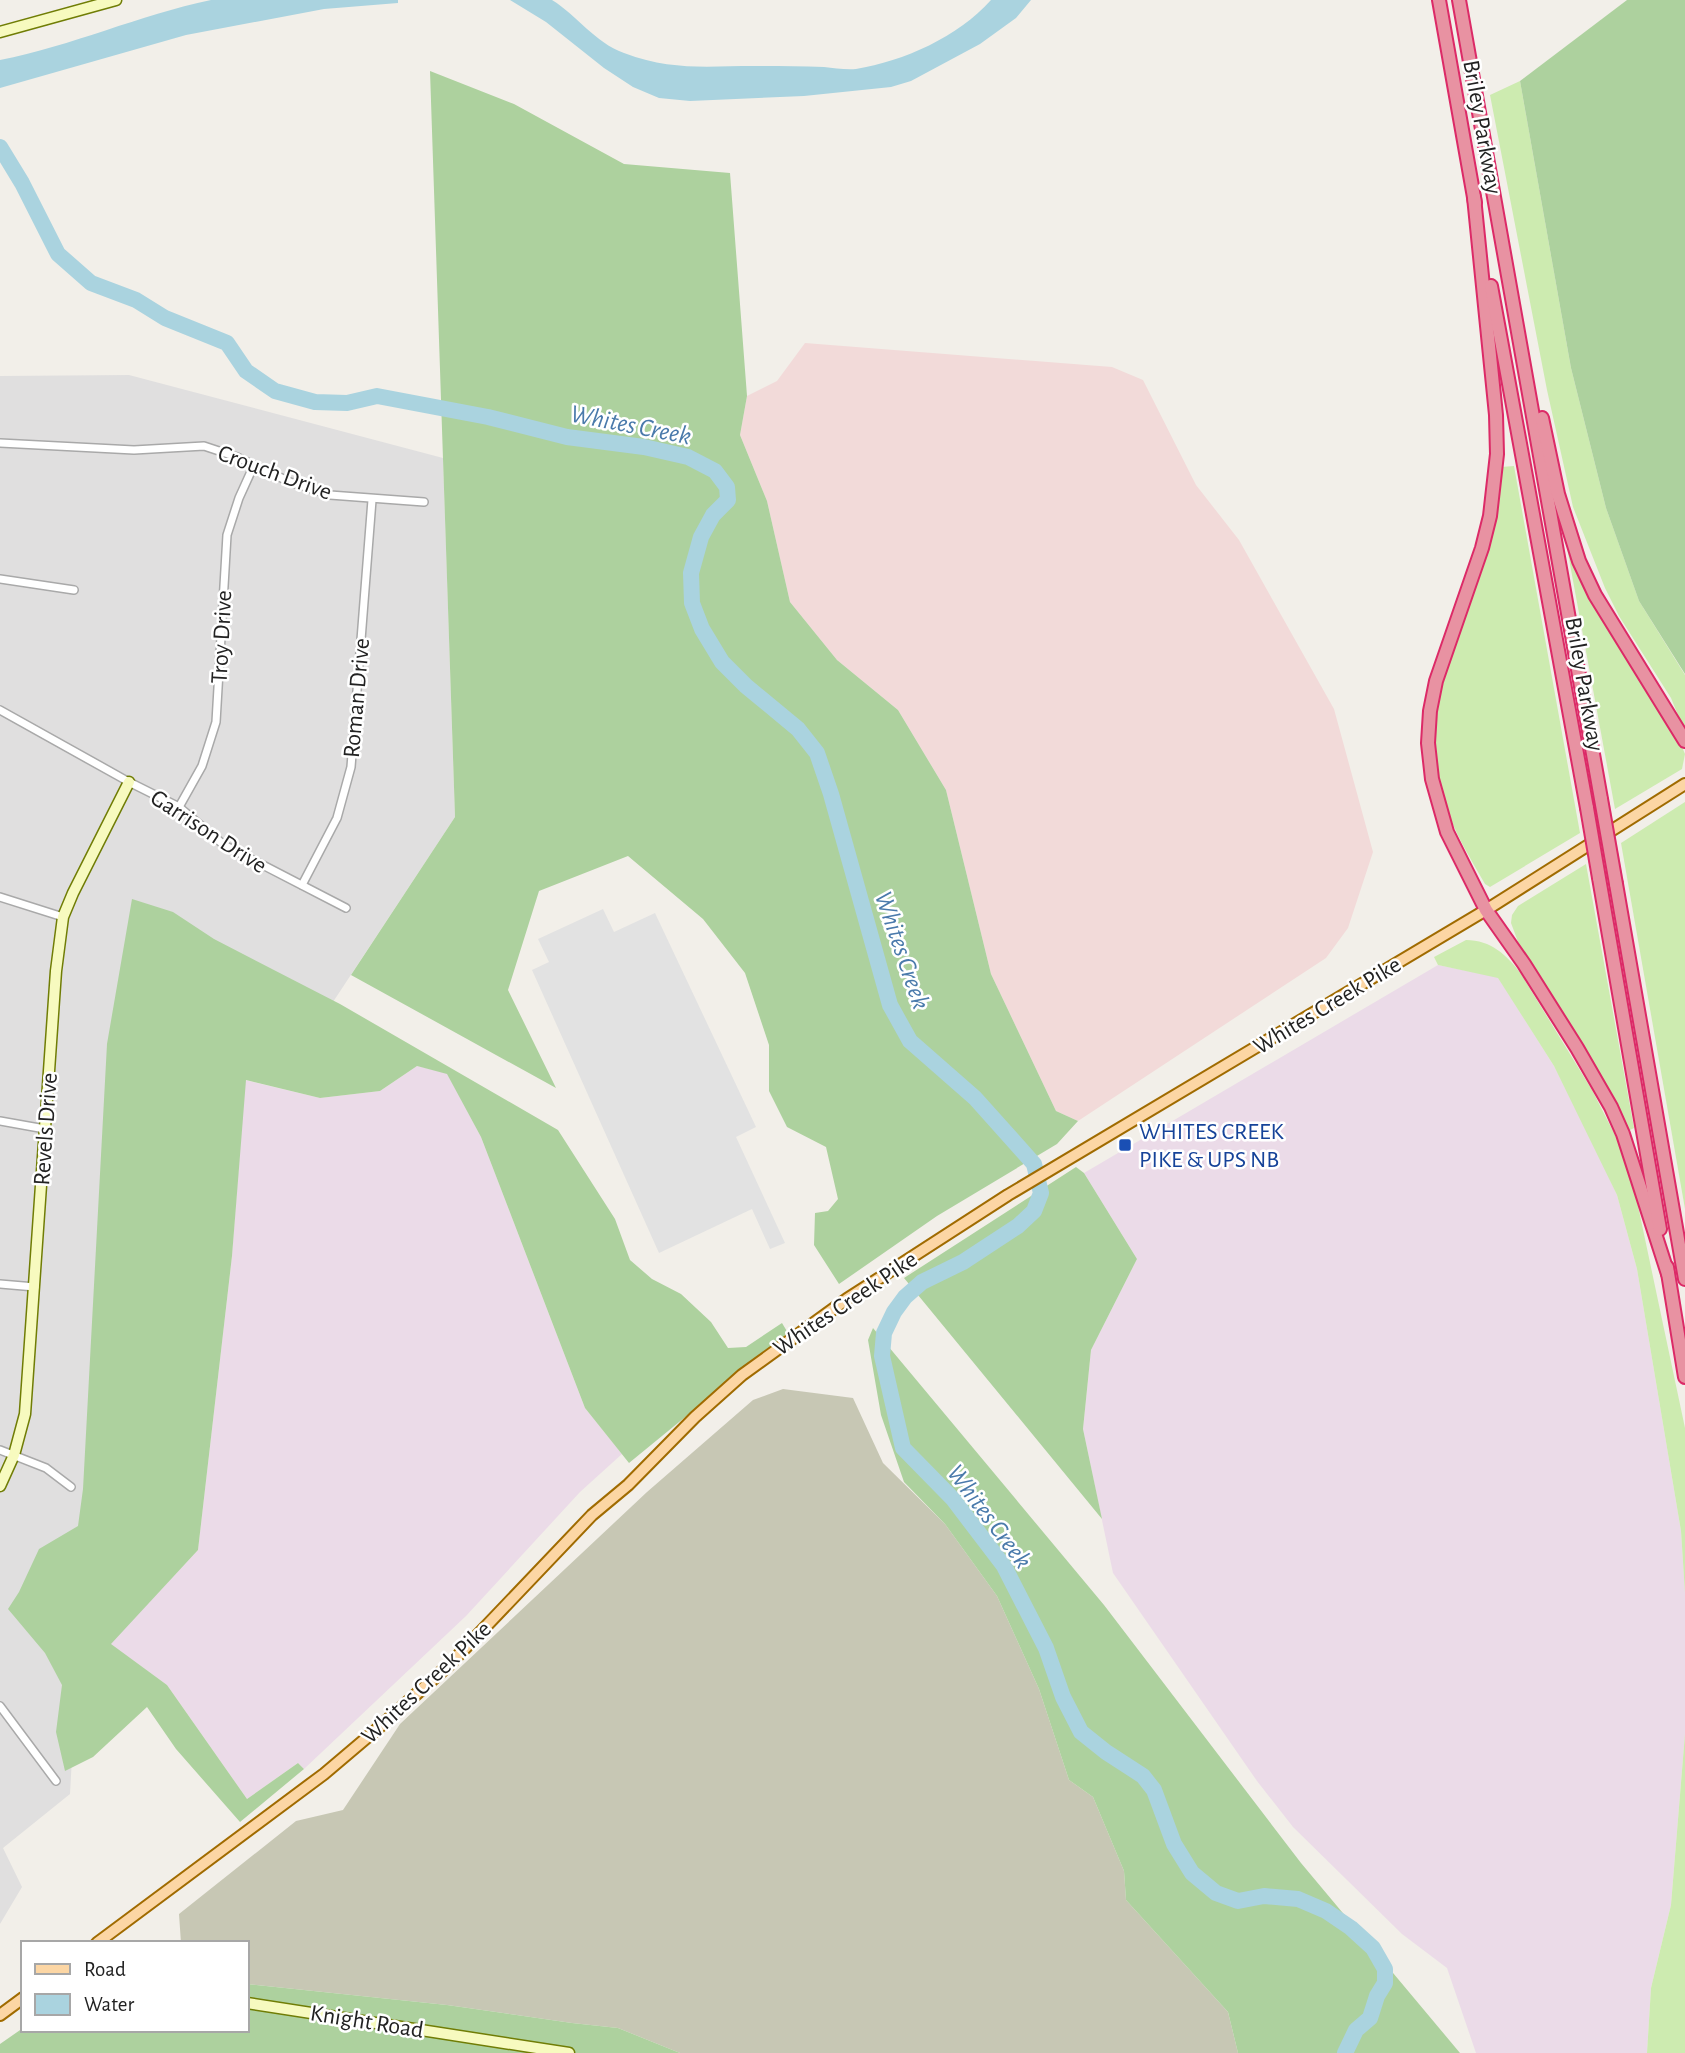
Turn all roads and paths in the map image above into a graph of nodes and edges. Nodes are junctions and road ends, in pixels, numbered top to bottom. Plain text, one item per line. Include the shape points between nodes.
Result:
1 (116, 0) edge
2 (1439, 0) edge
3 (1459, 0) edge
4 (0, 32) edge
5 (1474, 197) junction
6 (1522, 348) junction
7 (0, 443) edge
8 (254, 464) junction
9 (372, 500) junction
10 (424, 502) dead end
11 (0, 579) edge
12 (74, 590) dead end
13 (0, 710) edge
14 (1685, 741) edge
15 (129, 782) junction
16 (1685, 784) edge
17 (180, 807) junction
18 (302, 886) junction
19 (0, 897) edge
20 (346, 908) dead end
21 (1486, 910) junction
22 (63, 917) junction
23 (0, 1121) edge
24 (45, 1129) junction
25 (1668, 1274) junction
26 (1685, 1279) edge
27 (0, 1284) edge
28 (35, 1287) junction
29 (1685, 1377) edge
30 (0, 1450) edge
31 (14, 1455) junction
32 (0, 1486) edge
33 (71, 1487) dead end
34 (0, 1706) edge
35 (56, 1781) dead end
36 (110, 1938) edge
37 (21, 1999) edge
38 (248, 2003) edge
39 (0, 2015) edge
40 (569, 2053) edge

1 - 4 street
2 - 5 highway, Briley Parkway
3 - 6 highway, Briley Parkway
5 - 21 highway via 1496,415 1495,474 1482,548 1436,681 1429,743 1432,779 1447,832
5 - 25 highway, Briley Parkway, bridge
6 - 14 highway via 1579,561
6 - 26 highway, Briley Parkway, bridge
7 - 8 street, Crouch Drive via 134,450 204,446
8 - 9 street, Crouch Drive via 313,490
8 - 17 street, Troy Drive via 227,535 216,722 202,766
9 - 10 street, Crouch Drive
9 - 18 street, Roman Drive via 351,767 337,818
11 - 12 street
13 - 15 street, Garrison Drive
15 - 17 street, Garrison Drive
15 - 22 street, Revels Drive
16 - 21 main road, Whites Creek Pike
17 - 18 street, Garrison Drive via 224,845
18 - 20 street, Garrison Drive
19 - 22 street
21 - 25 highway via 1611,1107
21 - 36 main road, Whites Creek Pike via 1008,1195 836,1307 742,1375 592,1515 450,1664 383,1724
22 - 24 street, Revels Drive
23 - 24 street
24 - 28 street, Revels Drive
25 - 29 highway, Briley Parkway
27 - 28 street
28 - 31 street, Revels Drive via 25,1413
30 - 31 street
31 - 32 street, Revels Drive
31 - 33 street via 46,1468
34 - 35 street
37 - 39 main road
38 - 40 street, Knight Road

